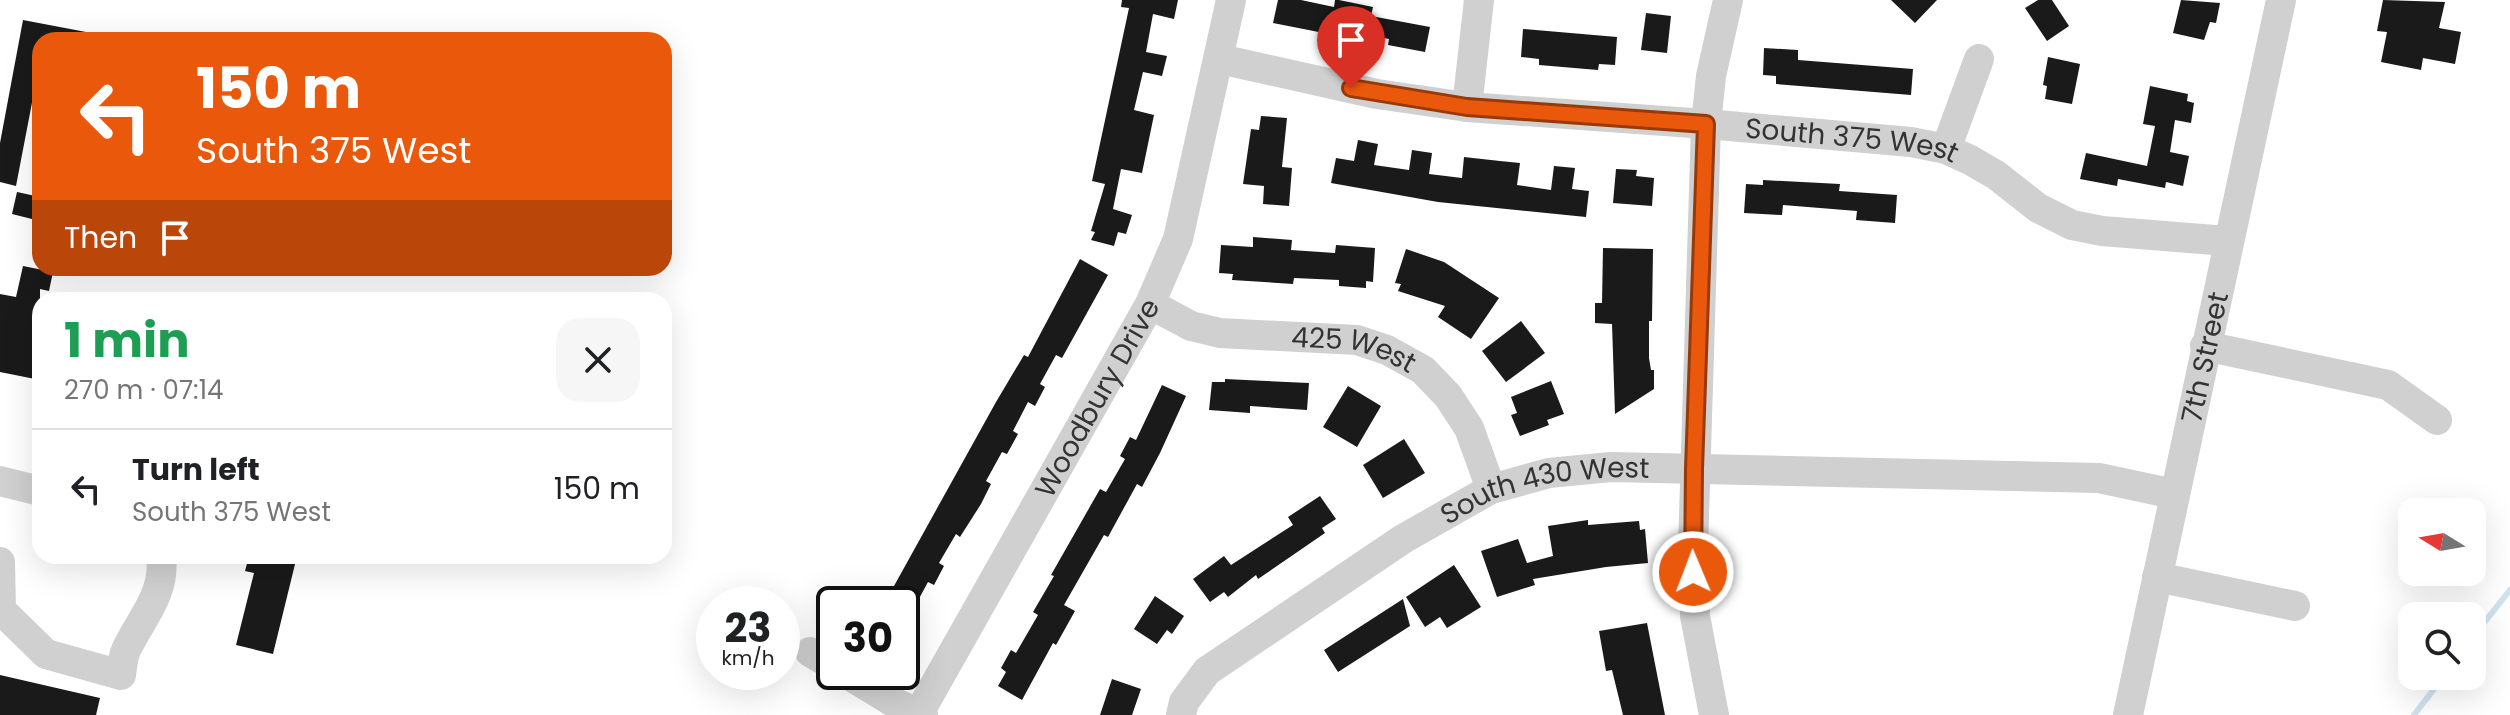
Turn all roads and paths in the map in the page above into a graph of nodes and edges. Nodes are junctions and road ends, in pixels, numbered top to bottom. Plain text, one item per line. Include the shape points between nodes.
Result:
1 (1231, 0) edge
2 (1479, 0) edge
3 (1728, 0) edge
4 (2281, 0) edge
5 (1220, 59) junction
6 (1979, 59) dead end
7 (1467, 107) junction
8 (1706, 124) junction
9 (1946, 149) junction
10 (2227, 241) junction
11 (1150, 304) junction
12 (2205, 346) junction
13 (2437, 420) dead end
14 (1694, 469) junction
15 (0, 481) edge
16 (32, 489) edge
17 (1491, 489) junction
18 (2174, 494) junction
19 (0, 562) edge
20 (161, 564) edge
21 (2157, 577) junction
22 (2295, 606) dead end
23 (873, 690) edge
24 (921, 714) edge
25 (1181, 715) edge
26 (1714, 715) edge
27 (2128, 715) edge

1 - 5 street, Woodbury Drive
2 - 7 street
3 - 8 street
4 - 10 street, 7th Street
5 - 7 street, South 375 West via 1377,94
5 - 11 street, Woodbury Drive via 1178,239
6 - 9 street
7 - 8 street, South 375 West
8 - 9 street, South 375 West
8 - 14 street
9 - 10 street, South 375 West via 2072,225
10 - 12 street, 7th Street
11 - 17 street, 425 West via 1191,326 1220,333 1357,340 1387,350 1423,370 1448,396 1469,428
11 - 24 street, Woodbury Drive
12 - 13 street via 2388,385
12 - 18 street, 7th Street
14 - 17 street, South 430 West via 1611,467 1549,473
14 - 18 street, South 430 West via 2099,478
14 - 26 street via 1695,616
15 - 16 street
17 - 25 street, South 430 West via 1403,539 1207,671 1184,702
18 - 21 street, 7th Street
19 - 20 street via 1,610 46,654 121,675 125,651 161,584
21 - 22 street
21 - 27 street, 7th Street
23 - 24 street

